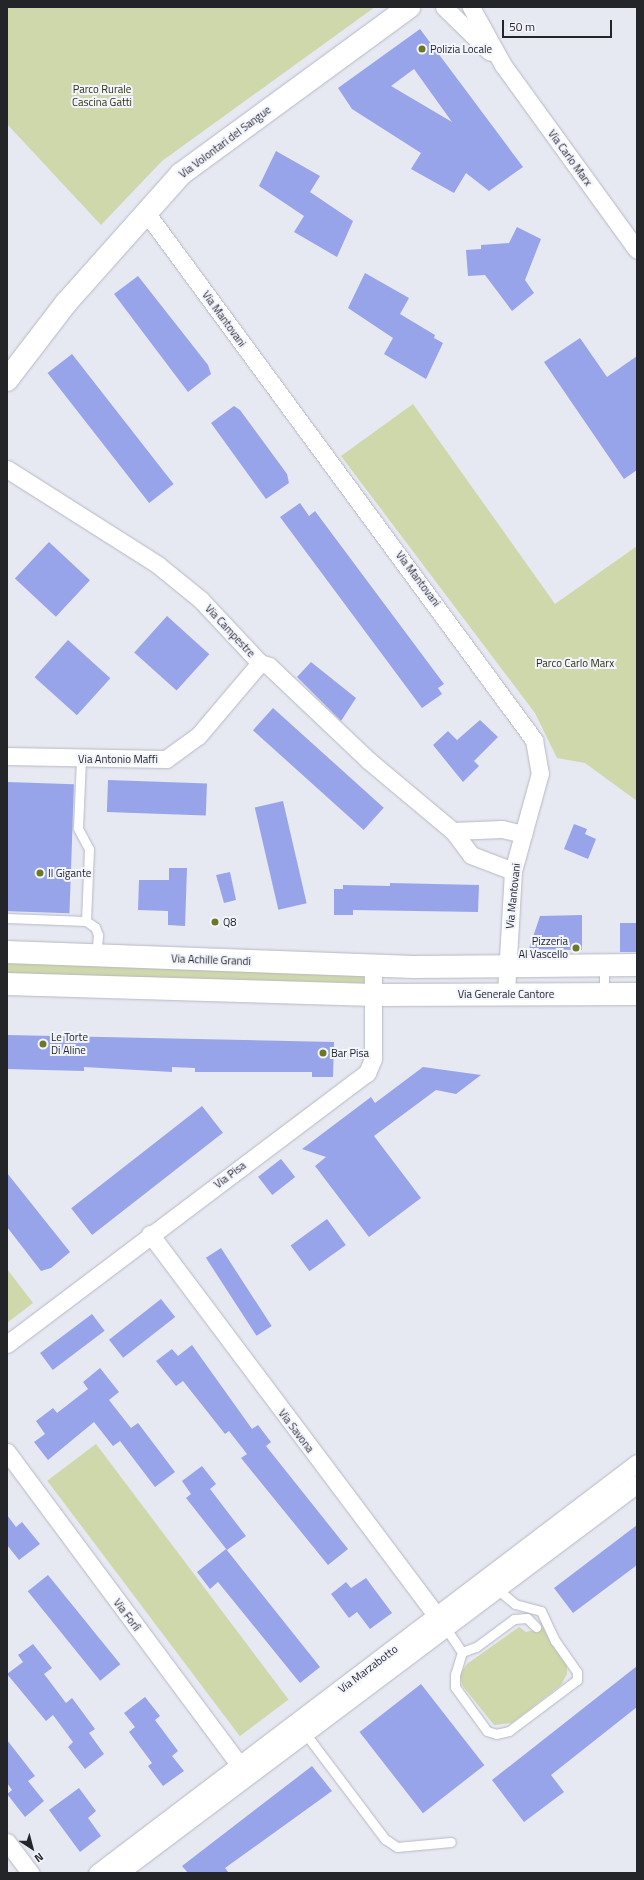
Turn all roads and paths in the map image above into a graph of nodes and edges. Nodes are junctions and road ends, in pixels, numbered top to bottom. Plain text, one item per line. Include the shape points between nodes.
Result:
1 (409, 7) edge
2 (444, 7) edge
3 (471, 7) edge
4 (503, 65) junction
5 (145, 211) junction
6 (637, 250) edge
7 (7, 380) edge
8 (7, 469) edge
9 (260, 664) junction
10 (7, 756) edge
11 (81, 759) junction
12 (453, 831) junction
13 (523, 834) junction
14 (513, 871) junction
15 (7, 918) edge
16 (86, 921) junction
17 (7, 952) edge
18 (96, 956) junction
19 (604, 965) junction
20 (637, 965) edge
21 (373, 966) junction
22 (507, 967) junction
23 (7, 984) edge
24 (506, 994) junction
25 (604, 994) junction
26 (637, 994) edge
27 (374, 995) junction
28 (150, 1234) junction
29 (7, 1344) edge
30 (7, 1452) edge
31 (637, 1463) edge
32 (637, 1484) edge
33 (497, 1589) junction
34 (441, 1621) junction
35 (536, 1627) dead end
36 (462, 1652) junction
37 (305, 1733) junction
38 (244, 1771) junction
39 (7, 1842) edge
40 (451, 1842) dead end
41 (30, 1873) edge
42 (97, 1873) edge
43 (119, 1873) edge

1 - 5 street, Via Volontari del Sangue via 214,148 181,174
2 - 4 street, Via Carlo Marx
3 - 4 street, Via Carlo Marx
4 - 6 street, Via Carlo Marx
5 - 7 street, Via Volontari del Sangue
5 - 13 street, Via Mantovani via 481,664 534,740 541,759 540,773
8 - 9 street, Via Campestre via 158,565 201,600
9 - 11 street, Via Antonio Maffi via 198,736 166,759
9 - 12 street, Via Campestre via 269,666 374,765
10 - 11 street, Via Antonio Maffi
11 - 16 lane via 78,828 89,849
12 - 13 street via 502,829
12 - 14 street, Via Campestre via 471,855
13 - 14 street, Via Mantovani
14 - 22 street, Via Mantovani
15 - 16 lane
16 - 18 lane via 95,927 98,935
17 - 18 street, Via Achille Grandi
18 - 21 street, Via Achille Grandi
19 - 20 street
19 - 22 street
19 - 25 lane
21 - 22 street, Via Achille Grandi
21 - 27 street, Via Pisa
22 - 24 street, Via Mantovani
23 - 27 street
24 - 25 street, Via Generale Cantore
24 - 27 street, Via Generale Cantore
25 - 26 street, Via Generale Cantore
27 - 28 street, Via Pisa via 373,1059 367,1073
28 - 29 street, Via Pisa
28 - 34 street, Via Savona
30 - 38 street, Via Forlì
31 - 34 street, Via Marzabotto
32 - 33 street, Via Marzabotto
33 - 34 street, Via Marzabotto
33 - 36 lane via 515,1604 541,1611 555,1641 577,1672 577,1680 509,1731 496,1734 487,1731 455,1687 455,1675
34 - 36 lane
34 - 37 street, Via Marzabotto
34 - 38 street, Via Marzabotto
35 - 36 lane via 527,1618 514,1619 476,1647
37 - 38 street, Via Marzabotto
37 - 40 lane via 384,1839 397,1848
38 - 42 street, Via Marzabotto
38 - 43 street, Via Marzabotto
39 - 41 street

